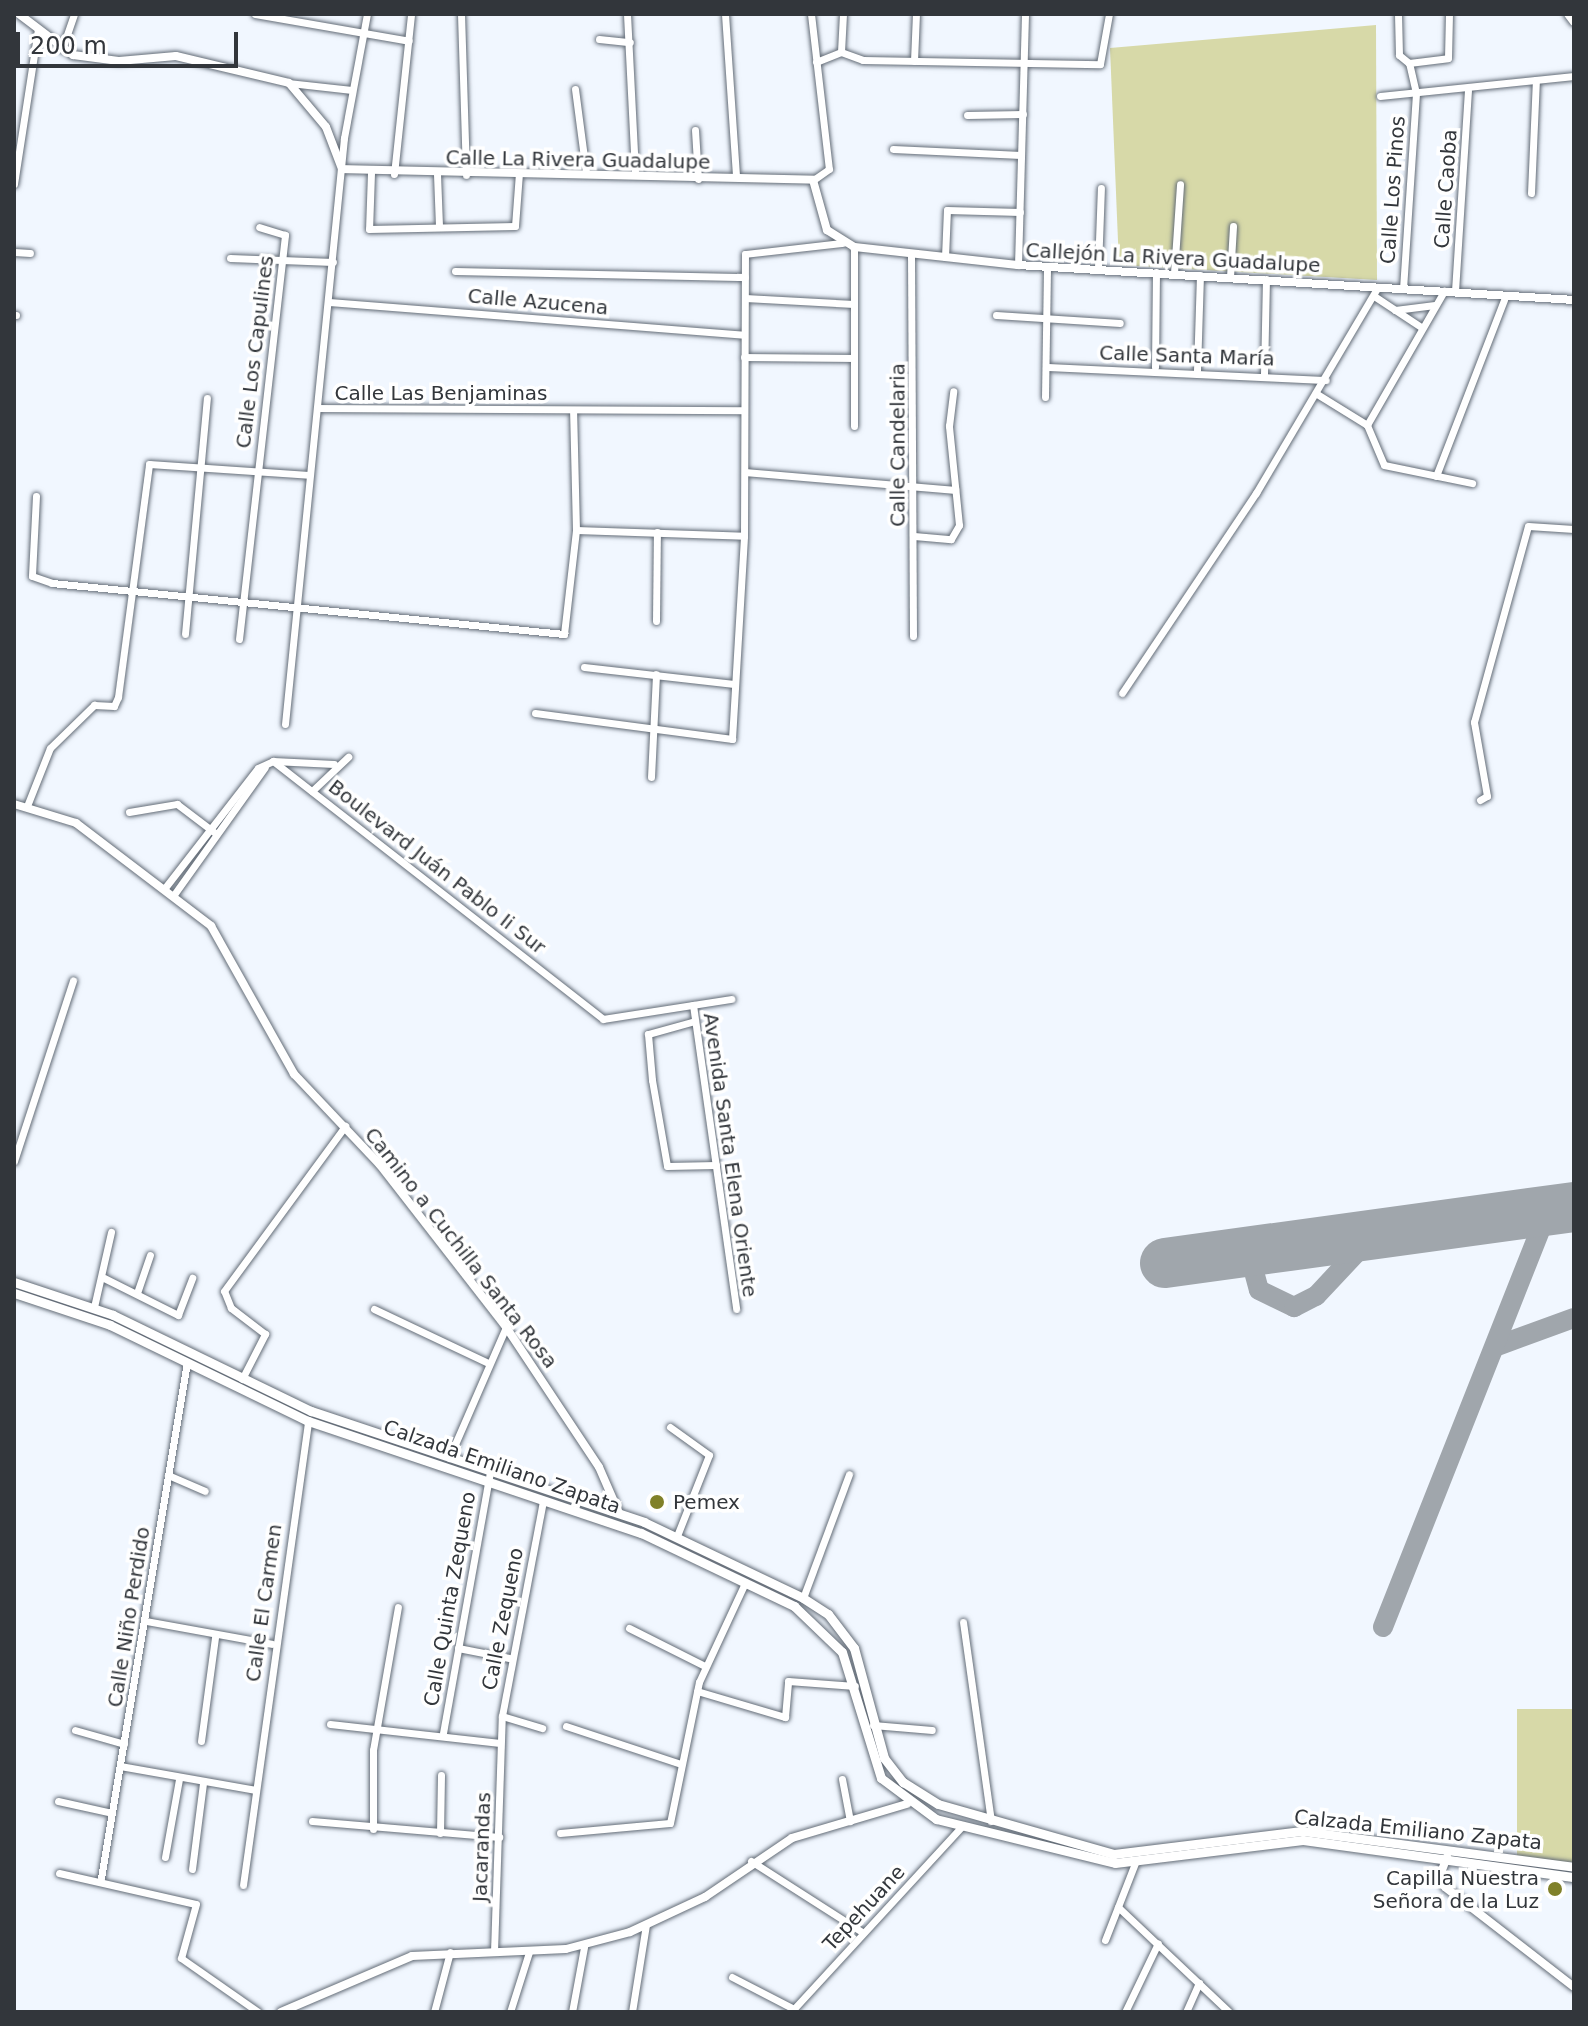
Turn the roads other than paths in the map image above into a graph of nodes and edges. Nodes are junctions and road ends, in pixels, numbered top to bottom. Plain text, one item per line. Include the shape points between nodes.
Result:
1 (19, 14) edge
2 (74, 14) edge
3 (255, 14) edge
4 (357, 14) edge
5 (367, 14) edge
6 (411, 14) edge
7 (461, 14) edge
8 (627, 14) edge
9 (725, 14) edge
10 (811, 14) edge
11 (843, 14) edge
12 (916, 14) edge
13 (1024, 14) edge
14 (1109, 14) edge
15 (1398, 14) edge
16 (1449, 14) edge
17 (1568, 14) edge
18 (1574, 22) edge
19 (361, 24) junction
20 (38, 29) junction
21 (359, 35) junction
22 (599, 39) dead end
23 (409, 41) junction
24 (630, 42) junction
25 (62, 49) junction
26 (841, 52) junction
27 (914, 61) junction
28 (816, 62) junction
29 (1025, 62) junction
30 (1409, 63) junction
31 (1574, 76) edge
32 (1536, 80) junction
33 (289, 83) junction
34 (575, 89) dead end
35 (351, 90) junction
36 (1468, 90) junction
37 (1416, 93) junction
38 (1380, 96) dead end
39 (1023, 114) junction
40 (967, 115) dead end
41 (695, 130) dead end
42 (893, 149) dead end
43 (1021, 155) junction
44 (342, 169) junction
45 (371, 173) junction
46 (519, 173) junction
47 (586, 173) junction
48 (394, 174) junction
49 (437, 174) junction
50 (635, 174) junction
51 (466, 175) junction
52 (736, 177) junction
53 (698, 179) junction
54 (813, 180) junction
55 (14, 184) edge
56 (1180, 184) dead end
57 (1101, 188) dead end
58 (1531, 193) dead end
59 (1020, 212) junction
60 (1233, 226) dead end
61 (259, 227) dead end
62 (439, 227) junction
63 (842, 243) junction
64 (854, 247) junction
65 (14, 252) edge
66 (30, 253) dead end
67 (911, 254) junction
68 (945, 257) junction
69 (230, 258) dead end
70 (282, 260) junction
71 (333, 262) junction
72 (1018, 265) junction
73 (1047, 266) junction
74 (1098, 268) junction
75 (455, 271) dead end
76 (1156, 272) junction
77 (1174, 273) junction
78 (1200, 275) junction
79 (745, 277) junction
80 (1230, 277) junction
81 (1266, 279) junction
82 (1403, 289) junction
83 (1444, 291) junction
84 (1455, 291) junction
85 (1376, 292) junction
86 (745, 298) junction
87 (1504, 300) junction
88 (1574, 300) edge
89 (329, 302) junction
90 (854, 304) junction
91 (1435, 305) junction
92 (1395, 310) junction
93 (996, 315) dead end
94 (1046, 321) junction
95 (1120, 323) dead end
96 (1421, 327) junction
97 (744, 335) junction
98 (744, 357) junction
99 (854, 358) junction
100 (1046, 367) junction
101 (1155, 367) junction
102 (1197, 370) junction
103 (1264, 374) junction
104 (1326, 380) junction
105 (953, 391) dead end
106 (1317, 394) junction
107 (1045, 397) dead end
108 (207, 398) dead end
109 (317, 408) junction
110 (569, 410) junction
111 (743, 410) junction
112 (1367, 425) junction
113 (854, 426) dead end
114 (201, 465) junction
115 (256, 472) junction
116 (745, 472) junction
117 (309, 475) junction
118 (1436, 476) junction
119 (1472, 483) dead end
120 (915, 487) junction
121 (955, 490) junction
122 (36, 496) dead end
123 (1574, 529) edge
124 (576, 530) junction
125 (657, 532) junction
126 (744, 536) junction
127 (914, 536) junction
128 (132, 594) junction
129 (189, 596) junction
130 (243, 604) junction
131 (295, 607) junction
132 (656, 621) dead end
133 (185, 634) dead end
134 (913, 636) dead end
135 (239, 639) dead end
136 (584, 667) dead end
137 (656, 674) junction
138 (734, 684) junction
139 (1122, 693) dead end
140 (535, 713) dead end
141 (285, 724) dead end
142 (653, 728) junction
143 (348, 757) dead end
144 (273, 761) junction
145 (334, 764) junction
146 (265, 767) junction
147 (651, 777) dead end
148 (312, 791) junction
149 (1480, 800) dead end
150 (14, 804) edge
151 (27, 806) junction
152 (129, 812) dead end
153 (211, 830) junction
154 (219, 837) junction
155 (164, 889) junction
156 (173, 896) junction
157 (73, 980) dead end
158 (731, 999) dead end
159 (693, 1005) junction
160 (695, 1021) junction
161 (14, 1114) edge
162 (23, 1117) junction
163 (345, 1126) junction
164 (14, 1161) edge
165 (716, 1165) junction
166 (111, 1232) dead end
167 (150, 1255) dead end
168 (104, 1278) junction
169 (192, 1278) dead end
170 (14, 1282) edge
171 (14, 1293) edge
172 (137, 1293) junction
173 (94, 1307) junction
174 (374, 1309) dead end
175 (736, 1309) dead end
176 (506, 1327) junction
177 (187, 1362) junction
178 (488, 1363) junction
179 (242, 1379) junction
180 (308, 1421) junction
181 (670, 1427) dead end
182 (449, 1458) junction
183 (849, 1474) dead end
184 (168, 1475) junction
185 (488, 1476) junction
186 (205, 1491) dead end
187 (543, 1501) junction
188 (619, 1513) junction
189 (677, 1536) junction
190 (745, 1583) junction
191 (803, 1598) junction
192 (398, 1607) dead end
193 (146, 1621) junction
194 (963, 1622) dead end
195 (629, 1628) dead end
196 (215, 1637) junction
197 (272, 1644) junction
198 (458, 1648) junction
199 (509, 1658) junction
200 (705, 1666) junction
201 (855, 1686) junction
202 (697, 1691) junction
203 (502, 1716) junction
204 (330, 1724) dead end
205 (873, 1725) junction
206 (566, 1726) dead end
207 (542, 1728) dead end
208 (75, 1730) dead end
209 (932, 1730) dead end
210 (376, 1731) junction
211 (443, 1733) junction
212 (201, 1741) dead end
213 (500, 1743) junction
214 (124, 1744) junction
215 (681, 1764) junction
216 (120, 1766) junction
217 (441, 1775) dead end
218 (179, 1779) junction
219 (842, 1779) dead end
220 (903, 1782) junction
221 (203, 1783) junction
222 (256, 1790) junction
223 (893, 1792) junction
224 (58, 1801) dead end
225 (907, 1804) junction
226 (112, 1813) junction
227 (312, 1821) dead end
228 (850, 1821) junction
229 (991, 1821) junction
230 (962, 1826) junction
231 (373, 1829) junction
232 (440, 1833) junction
233 (560, 1833) dead end
234 (499, 1837) junction
235 (1452, 1850) junction
236 (165, 1857) dead end
237 (751, 1861) junction
238 (1445, 1861) junction
239 (1135, 1863) junction
240 (1574, 1867) edge
241 (192, 1869) dead end
242 (59, 1873) dead end
243 (1574, 1877) edge
244 (101, 1878) junction
245 (243, 1885) dead end
246 (1118, 1907) junction
247 (646, 1925) junction
248 (862, 1932) junction
249 (1105, 1940) dead end
250 (1158, 1943) junction
251 (584, 1947) junction
252 (450, 1951) junction
253 (494, 1952) junction
254 (529, 1952) junction
255 (732, 1977) dead end
256 (1199, 1983) junction
257 (1574, 1987) edge
258 (1217, 2002) junction
259 (793, 2010) edge
260 (258, 2012) edge
261 (281, 2012) edge
262 (434, 2012) edge
263 (510, 2012) edge
264 (572, 2012) edge
265 (632, 2012) edge
266 (1125, 2012) edge
267 (1186, 2012) edge
268 (1213, 2012) edge
269 (1229, 2012) edge

1 - 20 street
2 - 25 street
3 - 21 street
4 - 19 street
5 - 19 street
6 - 23 street
7 - 51 street
8 - 24 street
9 - 52 street
10 - 28 street
11 - 26 street
12 - 27 street
13 - 29 street
14 - 29 street via 1100,64
15 - 30 street, Calle Los Pinos via 1399,55
16 - 30 street via 1448,58
17 - 18 street
19 - 21 street
20 - 25 street
20 - 55 street
21 - 23 street
21 - 35 street
22 - 24 street
23 - 48 street
24 - 50 street
25 - 33 street via 119,61 176,56
26 - 27 street
26 - 28 street
27 - 29 street
28 - 54 street via 829,169
29 - 39 street
30 - 37 street, Calle Los Pinos
31 - 32 street
32 - 36 street
32 - 58 street
33 - 35 street
33 - 44 street via 326,127
34 - 47 street
35 - 44 street
36 - 37 street
36 - 84 street, Calle Caoba
37 - 38 street
37 - 82 street, Calle Los Pinos
39 - 40 street
39 - 43 street
41 - 53 street
42 - 43 street
43 - 59 street
44 - 45 street, Calle La Rivera Guadalupe
44 - 71 street
45 - 48 street, Calle La Rivera Guadalupe
45 - 62 street via 369,229
46 - 47 street, Calle La Rivera Guadalupe
46 - 51 street, Calle La Rivera Guadalupe
46 - 62 street via 515,226
47 - 50 street, Calle La Rivera Guadalupe
48 - 49 street, Calle La Rivera Guadalupe
49 - 51 street, Calle La Rivera Guadalupe
49 - 62 street
50 - 53 street, Calle La Rivera Guadalupe
52 - 53 street, Calle La Rivera Guadalupe
52 - 54 street, Calle La Rivera Guadalupe
54 - 63 street via 827,230
56 - 77 street
57 - 74 street
59 - 68 street via 947,210
59 - 72 street
60 - 80 street
61 - 70 street, Calle Los Capulines via 285,235
63 - 64 street, Callejón La Rivera Guadalupe
63 - 79 street via 746,249
64 - 67 street, Callejón La Rivera Guadalupe
64 - 90 street
65 - 66 street
67 - 68 street, Callejón La Rivera Guadalupe
67 - 120 street, Calle Candelaria
68 - 72 street, Callejón La Rivera Guadalupe
69 - 70 street
70 - 71 street
70 - 115 street, Calle Los Capulines
71 - 89 street
72 - 73 street, Callejón La Rivera Guadalupe
73 - 74 street, Callejón La Rivera Guadalupe
73 - 94 street
74 - 76 street, Callejón La Rivera Guadalupe
75 - 79 street
76 - 77 street, Callejón La Rivera Guadalupe
76 - 101 street
77 - 78 street, Callejón La Rivera Guadalupe
78 - 80 street, Callejón La Rivera Guadalupe
78 - 102 street
79 - 86 street
80 - 81 street, Callejón La Rivera Guadalupe
81 - 85 street, Callejón La Rivera Guadalupe
81 - 103 street
82 - 83 street, Callejón La Rivera Guadalupe
82 - 85 street, Callejón La Rivera Guadalupe
83 - 84 street, Callejón La Rivera Guadalupe
83 - 91 street
84 - 87 street, Callejón La Rivera Guadalupe
85 - 92 street
85 - 104 street
86 - 90 street
86 - 97 street
87 - 88 street, Callejón La Rivera Guadalupe
87 - 118 street
89 - 97 street, Calle Azucena
89 - 109 street
90 - 99 street
91 - 92 street
91 - 96 street
92 - 96 street
93 - 94 street
94 - 95 street
94 - 100 street
96 - 112 street
97 - 98 street
98 - 99 street
98 - 111 street
99 - 113 street
100 - 101 street, Calle Santa María
100 - 107 street
101 - 102 street, Calle Santa María
102 - 103 street, Calle Santa María
103 - 104 street, Calle Santa María
104 - 106 street
105 - 121 street
106 - 112 street
106 - 139 street
108 - 114 street
109 - 110 street, Calle Las Benjaminas
109 - 117 street
110 - 111 street, Calle Las Benjaminas
110 - 124 street
111 - 116 street
112 - 118 street via 1384,465
114 - 115 street
114 - 128 street via 152,461
114 - 129 street
115 - 117 street
115 - 130 street, Calle Los Capulines
116 - 120 street
116 - 126 street
117 - 131 street
118 - 119 street
120 - 121 street
120 - 127 street, Calle Candelaria
121 - 127 street via 956,536
122 - 128 street via 32,576
123 - 149 street via 1528,526 1474,722 1487,796
124 - 125 street
124 - 131 street via 564,634
125 - 126 street
125 - 132 street
126 - 138 street
127 - 134 street, Calle Candelaria
128 - 129 street
128 - 151 street via 114,706 94,705 50,748
129 - 130 street
129 - 133 street
130 - 131 street
130 - 135 street, Calle Los Capulines
131 - 141 street
136 - 137 street
137 - 138 street
137 - 142 street
138 - 142 street via 732,739
140 - 142 street
142 - 147 street
143 - 145 street
144 - 145 street
144 - 146 street
144 - 148 street, Boulevard Juán Pablo Ii Sur
145 - 148 street
146 - 153 street
146 - 154 street
148 - 159 street, Boulevard Juán Pablo Ii Sur via 603,1019
150 - 151 street, Camino a Cuchilla Santa Rosa
151 - 155 street, Camino a Cuchilla Santa Rosa via 76,823
152 - 153 street via 177,804
153 - 154 street
153 - 155 street
154 - 156 street
155 - 156 street, Camino a Cuchilla Santa Rosa
156 - 163 street, Camino a Cuchilla Santa Rosa via 211,926 294,1074
157 - 162 street
158 - 159 street, Boulevard Juán Pablo Ii Sur
159 - 160 street, Avenida Santa Elena Oriente
160 - 165 street, Avenida Santa Elena Oriente
160 - 165 street via 648,1034 670,1169
161 - 162 street
162 - 164 street
163 - 176 street, Camino a Cuchilla Santa Rosa
163 - 179 street via 224,1291 231,1308 265,1334
165 - 175 street, Avenida Santa Elena Oriente
166 - 168 street
167 - 172 street
168 - 172 street
168 - 173 street
169 - 172 street via 178,1315
170 - 173 main road, Calzada Emiliano Zapata
171 - 177 main road, Calzada Emiliano Zapata via 79,1312
173 - 179 main road, Calzada Emiliano Zapata
174 - 178 street
176 - 178 street
176 - 188 street, Camino a Cuchilla Santa Rosa via 599,1467
177 - 180 main road, Calzada Emiliano Zapata
177 - 184 street, Calle Niño Perdido
178 - 182 street
179 - 182 main road, Calzada Emiliano Zapata via 311,1411
180 - 185 main road, Calzada Emiliano Zapata
180 - 197 street, Calle El Carmen
181 - 189 street via 709,1455
182 - 185 main road, Calzada Emiliano Zapata
183 - 191 street
184 - 186 street
184 - 193 street, Calle Niño Perdido
185 - 187 main road, Calzada Emiliano Zapata
185 - 188 main road, Calzada Emiliano Zapata
185 - 198 street, Calle Quinta Zequeno
187 - 190 main road, Calzada Emiliano Zapata via 641,1533
187 - 199 street, Calle Zequeno
188 - 189 main road, Calzada Emiliano Zapata
189 - 191 main road, Calzada Emiliano Zapata
190 - 200 street
190 - 201 main road, Calzada Emiliano Zapata via 821,1626
191 - 205 main road, Calzada Emiliano Zapata via 828,1614 854,1648
192 - 210 street
193 - 196 street
193 - 214 street, Calle Niño Perdido
194 - 229 street
195 - 200 street
196 - 197 street
196 - 212 street
197 - 222 street, Calle El Carmen
198 - 199 street
198 - 211 street, Calle Quinta Zequeno
199 - 203 street, Calle Zequeno
200 - 202 street
201 - 202 street via 788,1681 785,1717
201 - 223 main road, Calzada Emiliano Zapata via 866,1745
202 - 215 street
203 - 207 street
203 - 213 street, Calle Zequeno
204 - 210 street
205 - 209 street
205 - 220 main road, Calzada Emiliano Zapata via 884,1758
206 - 215 street
208 - 214 street
210 - 211 street
210 - 231 street
211 - 213 street
213 - 234 street, Jacarandas
214 - 216 street, Calle Niño Perdido
215 - 233 street via 670,1823
216 - 218 street
216 - 226 street, Calle Niño Perdido
217 - 232 street
218 - 221 street
218 - 236 street
219 - 228 street
220 - 223 main road
220 - 229 main road, Calzada Emiliano Zapata via 938,1804
221 - 222 street
221 - 241 street
222 - 245 street, Calle El Carmen
223 - 225 main road, Calzada Emiliano Zapata
224 - 226 street
225 - 228 street
225 - 230 main road, Calzada Emiliano Zapata
226 - 244 street, Calle Niño Perdido
227 - 231 street
228 - 237 street via 792,1838
229 - 235 main road, Calzada Emiliano Zapata via 1114,1854 1302,1831
230 - 239 main road, Calzada Emiliano Zapata
230 - 248 street, Tepehuane
231 - 232 street
232 - 234 street
234 - 253 street, Jacarandas
235 - 238 street
235 - 240 main road, Calzada Emiliano Zapata
237 - 247 street via 705,1897
237 - 248 street
238 - 239 main road, Calzada Emiliano Zapata via 1303,1840
238 - 243 main road, Calzada Emiliano Zapata
238 - 257 street via 1445,1887
239 - 246 street
242 - 244 street
244 - 260 street via 196,1904 181,1958
246 - 249 street
246 - 250 street
247 - 251 street
247 - 265 street
248 - 259 street, Tepehuane
250 - 256 street
250 - 266 street
251 - 254 street
251 - 264 street
252 - 253 street
252 - 261 street via 412,1956
252 - 262 street
253 - 254 street
254 - 263 street
255 - 259 street
256 - 258 street
256 - 267 street
258 - 268 street
258 - 269 street

